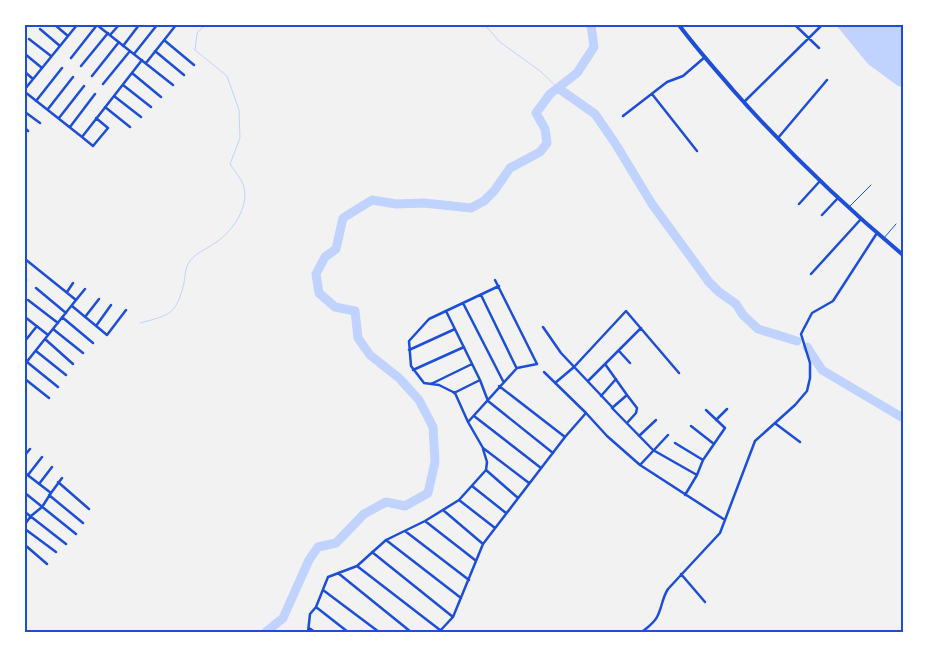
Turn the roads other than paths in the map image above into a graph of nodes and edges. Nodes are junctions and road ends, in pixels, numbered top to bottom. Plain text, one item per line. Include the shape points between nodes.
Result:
1 (55, 25) edge
2 (77, 25) edge
3 (97, 25) edge
4 (119, 25) edge
5 (139, 25) edge
6 (157, 25) edge
7 (176, 25) edge
8 (679, 25) edge
9 (795, 25) edge
10 (822, 25) edge
11 (40, 29) dead end
12 (109, 34) junction
13 (68, 36) junction
14 (29, 38) dead end
15 (808, 39) junction
16 (164, 40) junction
17 (119, 42) junction
18 (60, 46) junction
19 (123, 46) junction
20 (819, 48) dead end
21 (130, 51) junction
22 (155, 51) junction
23 (25, 54) edge
24 (134, 54) junction
25 (51, 57) junction
26 (705, 57) junction
27 (71, 58) dead end
28 (142, 60) junction
29 (146, 63) junction
30 (194, 65) dead end
31 (81, 66) dead end
32 (42, 68) junction
33 (62, 68) dead end
34 (25, 72) edge
35 (132, 73) junction
36 (184, 75) dead end
37 (92, 76) dead end
38 (73, 77) dead end
39 (33, 79) junction
40 (827, 80) dead end
41 (103, 84) dead end
42 (122, 85) junction
43 (173, 85) dead end
44 (84, 86) dead end
45 (25, 91) edge
46 (95, 94) dead end
47 (652, 94) junction
48 (114, 96) junction
49 (161, 97) dead end
50 (36, 101) junction
51 (744, 102) junction
52 (105, 107) junction
53 (151, 107) dead end
54 (48, 110) junction
55 (25, 112) edge
56 (623, 116) dead end
57 (141, 117) dead end
58 (58, 118) junction
59 (96, 118) junction
60 (40, 123) dead end
61 (69, 127) junction
62 (130, 127) dead end
63 (82, 137) junction
64 (777, 139) junction
65 (697, 151) dead end
66 (820, 181) junction
67 (870, 185) dead end
68 (838, 198) junction
69 (798, 204) dead end
70 (849, 208) junction
71 (822, 215) dead end
72 (861, 219) junction
73 (896, 224) dead end
74 (877, 233) junction
75 (883, 238) junction
76 (903, 254) edge
77 (25, 259) edge
78 (811, 274) dead end
79 (495, 280) dead end
80 (74, 283) dead end
81 (499, 286) junction
82 (36, 288) dead end
83 (85, 289) dead end
84 (66, 292) junction
85 (481, 295) junction
86 (99, 299) dead end
87 (28, 300) dead end
88 (76, 300) junction
89 (463, 303) junction
90 (111, 304) dead end
91 (72, 306) junction
92 (126, 310) dead end
93 (446, 311) junction
94 (66, 313) junction
95 (85, 316) junction
96 (25, 317) edge
97 (62, 317) junction
98 (58, 323) junction
99 (37, 326) junction
100 (96, 326) junction
101 (543, 328) dead end
102 (641, 328) junction
103 (53, 329) junction
104 (455, 329) junction
105 (48, 335) junction
106 (45, 339) junction
107 (25, 341) edge
108 (93, 342) dead end
109 (464, 347) junction
110 (36, 350) junction
111 (409, 350) junction
112 (619, 351) junction
113 (83, 353) dead end
114 (26, 363) edge
115 (630, 363) dead end
116 (73, 364) dead end
117 (472, 364) junction
118 (605, 364) junction
119 (574, 367) junction
120 (517, 368) junction
121 (413, 370) junction
122 (544, 372) dead end
123 (679, 373) dead end
124 (66, 375) dead end
125 (25, 379) edge
126 (616, 379) junction
127 (480, 380) junction
128 (503, 381) junction
129 (588, 381) junction
130 (556, 383) junction
131 (430, 384) junction
132 (58, 386) dead end
133 (499, 386) junction
134 (454, 393) junction
135 (626, 395) junction
136 (601, 396) junction
137 (49, 398) dead end
138 (488, 401) junction
139 (612, 408) junction
140 (727, 409) dead end
141 (706, 410) dead end
142 (586, 413) junction
143 (474, 416) junction
144 (656, 420) dead end
145 (716, 420) junction
146 (468, 422) junction
147 (627, 423) junction
148 (776, 424) junction
149 (691, 426) dead end
150 (668, 435) dead end
151 (639, 436) junction
152 (565, 437) junction
153 (800, 442) dead end
154 (675, 443) dead end
155 (714, 444) junction
156 (483, 448) junction
157 (30, 449) dead end
158 (653, 450) junction
159 (553, 453) junction
160 (25, 455) edge
161 (42, 457) dead end
162 (703, 460) junction
163 (640, 465) junction
164 (52, 468) dead end
165 (541, 468) junction
166 (486, 470) junction
167 (26, 474) edge
168 (697, 476) junction
169 (62, 478) dead end
170 (58, 482) junction
171 (39, 484) junction
172 (529, 484) junction
173 (472, 486) junction
174 (25, 493) edge
175 (50, 494) junction
176 (685, 495) junction
177 (518, 498) junction
178 (458, 500) junction
179 (42, 507) junction
180 (89, 509) dead end
181 (443, 510) junction
182 (25, 512) edge
183 (506, 513) junction
184 (31, 516) junction
185 (725, 520) junction
186 (425, 521) junction
187 (83, 523) dead end
188 (25, 524) edge
189 (495, 528) junction
190 (25, 529) edge
191 (405, 531) junction
192 (76, 534) dead end
193 (386, 540) junction
194 (66, 544) dead end
195 (483, 544) junction
196 (25, 545) edge
197 (56, 552) dead end
198 (372, 552) junction
199 (476, 561) junction
200 (47, 564) dead end
201 (357, 566) junction
202 (338, 573) junction
203 (681, 574) junction
204 (469, 580) junction
205 (324, 590) junction
206 (461, 598) junction
207 (705, 602) dead end
208 (316, 607) junction
209 (452, 617) junction
210 (309, 628) junction
211 (439, 631) edge
212 (308, 632) edge
213 (314, 632) edge
214 (348, 632) edge
215 (379, 632) edge
216 (411, 632) edge
217 (642, 632) edge

1 - 13 street
2 - 13 street
3 - 12 street
3 - 27 street
4 - 12 street
5 - 19 street
6 - 24 street
7 - 16 street
8 - 26 main road
9 - 15 street
10 - 15 street
11 - 18 street
12 - 17 street
12 - 31 street
13 - 18 street
14 - 25 street
15 - 20 street
15 - 51 street
16 - 22 street
16 - 30 street
17 - 19 street
17 - 37 street
18 - 25 street
19 - 21 street
21 - 24 street
21 - 41 street
22 - 29 street
22 - 36 street
23 - 32 street
24 - 28 street
25 - 32 street
26 - 47 street via 683,76 667,82
26 - 51 main road
28 - 29 street
28 - 35 street
29 - 43 street
32 - 39 street
33 - 50 street
34 - 39 street
35 - 42 street
35 - 49 street
38 - 54 street
39 - 45 street
40 - 64 street
42 - 48 street
42 - 53 street
44 - 58 street
45 - 50 street
46 - 61 street
47 - 56 street
47 - 65 street
48 - 52 street
48 - 57 street
50 - 54 street
51 - 64 main road
52 - 59 street
52 - 62 street
54 - 58 street
55 - 60 street
58 - 61 street
59 - 63 street
59 - 63 street via 108,128 93,146
61 - 63 street
64 - 66 main road
66 - 68 main road
66 - 69 street
67 - 70 lane
68 - 70 main road
68 - 71 street
70 - 72 main road
72 - 74 main road
72 - 78 street
73 - 75 lane
74 - 75 main road
74 - 148 street via 839,295 827,306 816,310 805,324 801,334 810,363 808,387
75 - 76 main road
77 - 84 street
79 - 81 street
80 - 84 street
81 - 85 street
81 - 120 street via 537,364
82 - 94 street
83 - 88 street
84 - 88 street
85 - 89 street
85 - 120 street
86 - 95 street
87 - 98 street
88 - 91 street
89 - 93 street
89 - 128 street
90 - 100 street
91 - 94 street
91 - 95 street
92 - 100 street via 107,335
93 - 104 street
93 - 111 street via 429,319 408,341
94 - 97 street
95 - 100 street
96 - 99 street
97 - 98 street
97 - 108 street
98 - 103 street
99 - 105 street
99 - 107 street
101 - 119 street
102 - 112 street
102 - 119 street via 626,310
102 - 123 street
103 - 105 street
103 - 113 street
104 - 109 street
104 - 111 street
105 - 106 street
106 - 110 street
106 - 116 street
109 - 117 street
109 - 121 street
110 - 114 street
110 - 124 street
111 - 121 street
112 - 115 street
112 - 118 street
114 - 132 street
117 - 127 street
117 - 131 street
118 - 126 street
118 - 129 street
119 - 129 street
119 - 130 street
120 - 128 street
121 - 131 street via 424,383
122 - 130 street
125 - 137 street
126 - 135 street
126 - 136 street
127 - 134 street
127 - 138 street
128 - 133 street
129 - 136 street
130 - 142 street
131 - 134 street
133 - 138 street
133 - 152 street
134 - 146 street
135 - 139 street
135 - 147 street via 637,408
136 - 139 street
138 - 143 street
138 - 159 street
139 - 147 street
140 - 145 street
141 - 145 street
142 - 152 street
142 - 163 street
143 - 146 street
143 - 165 street
144 - 151 street
145 - 155 street via 725,428
146 - 156 street
147 - 151 street
148 - 153 street
148 - 185 street via 752,446
149 - 155 street
150 - 158 street
151 - 158 street
152 - 159 street
154 - 162 street
155 - 162 street
156 - 166 street
156 - 172 street
157 - 160 street
158 - 163 street
158 - 168 street
159 - 165 street
161 - 167 street
162 - 168 street
163 - 176 street
164 - 171 street
165 - 172 street
166 - 173 street
166 - 177 street
167 - 171 street
168 - 176 street
169 - 170 street
170 - 175 street
170 - 180 street
171 - 175 street
172 - 177 street
173 - 178 street
173 - 183 street
174 - 179 street
175 - 179 street
175 - 187 street
176 - 185 street
177 - 183 street
178 - 181 street
178 - 189 street
179 - 184 street
179 - 192 street
181 - 186 street
181 - 195 street
182 - 184 street
183 - 189 street
184 - 188 street
184 - 194 street
185 - 203 street via 717,537
186 - 191 street
186 - 199 street
189 - 195 street
190 - 197 street
191 - 193 street
191 - 204 street
193 - 198 street
193 - 206 street
195 - 199 street
196 - 200 street
198 - 201 street
198 - 209 street
199 - 204 street
201 - 202 street
201 - 211 street
202 - 205 street via 328,577
202 - 216 street
203 - 207 street
203 - 217 street via 664,595 654,622
204 - 206 street
205 - 208 street
205 - 215 street
206 - 209 street
208 - 210 street via 310,614
208 - 214 street
209 - 211 street
210 - 212 street
210 - 213 street

